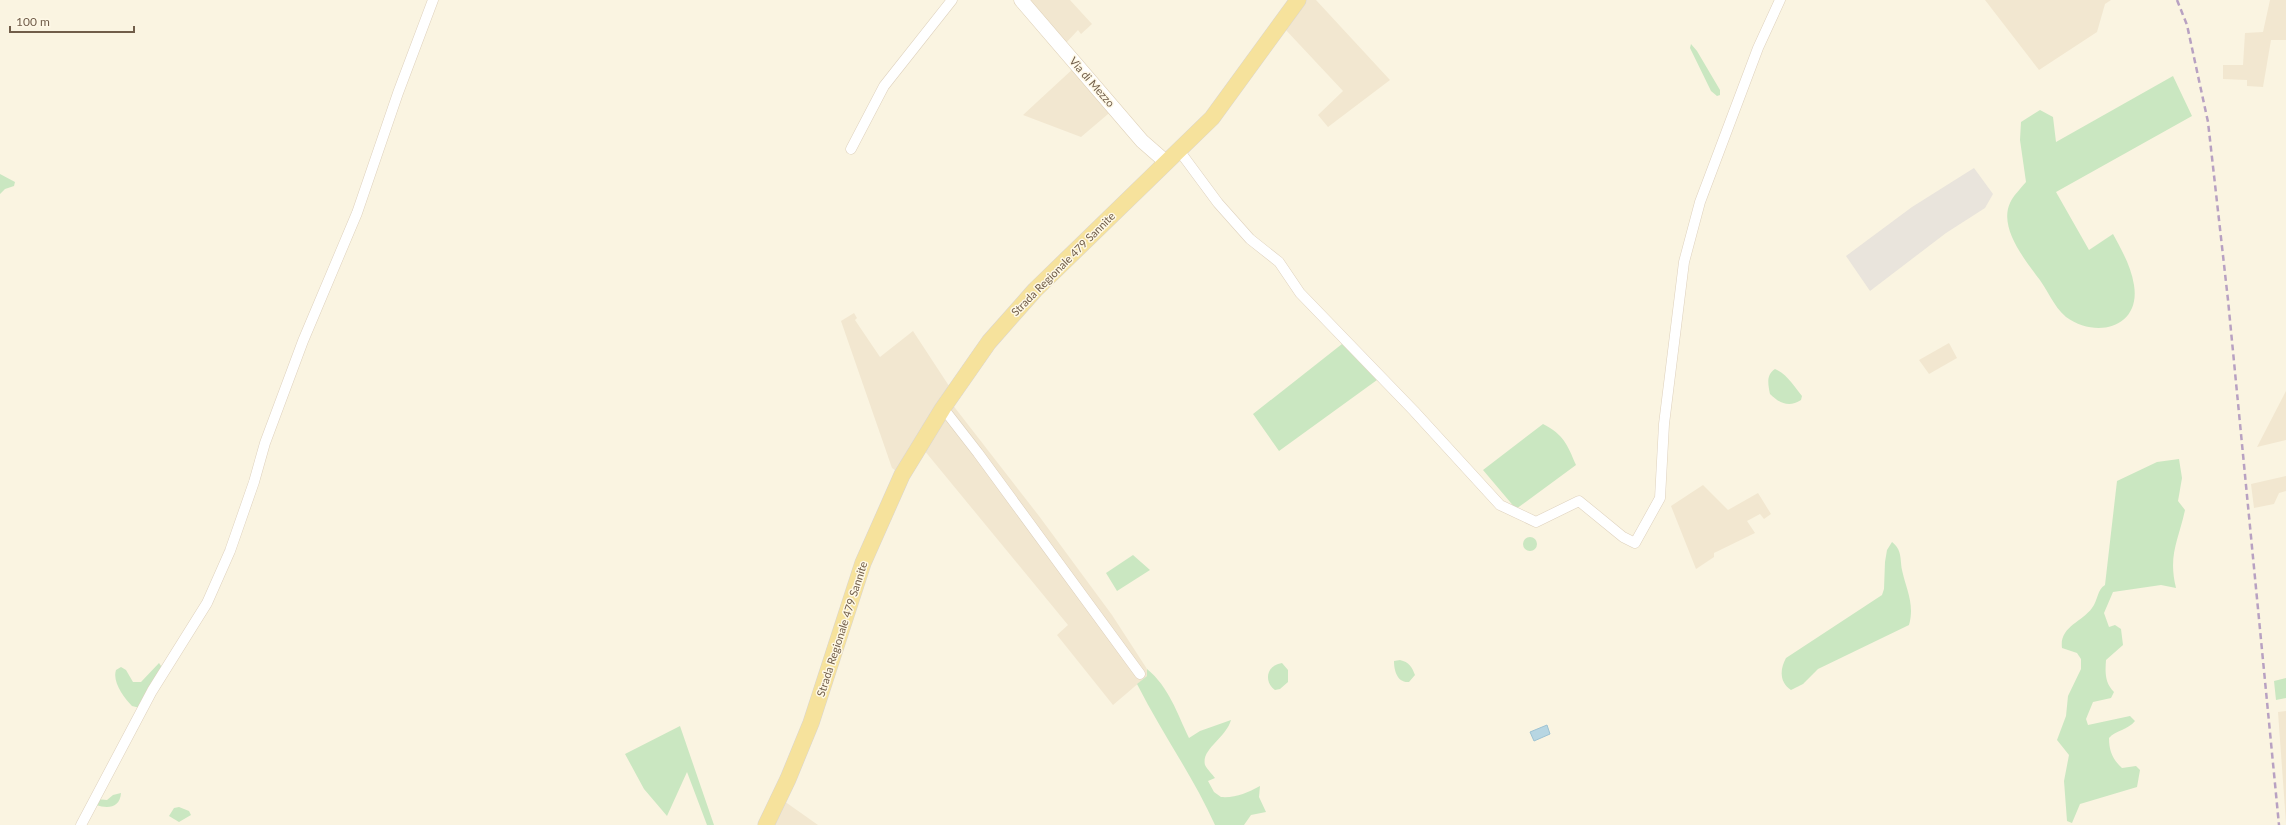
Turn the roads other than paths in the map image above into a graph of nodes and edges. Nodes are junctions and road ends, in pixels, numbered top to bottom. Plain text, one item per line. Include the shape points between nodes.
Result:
1 (434, 0) edge
2 (952, 0) edge
3 (1021, 0) edge
4 (1298, 0) edge
5 (1780, 0) edge
6 (851, 149) dead end
7 (1178, 149) junction
8 (1166, 162) junction
9 (943, 408) junction
10 (1140, 674) dead end
11 (81, 825) edge
12 (766, 825) edge

1 - 11 street via 356,214 303,341 264,444 230,551 207,603 152,691
2 - 6 street via 884,86
3 - 8 main road, Via di Mezzo via 1142,141
4 - 7 main road, Strada Regionale 479 Sannite via 1212,118
5 - 7 street via 1758,48 1700,202 1684,262 1664,424 1660,498 1635,543 1623,537 1579,501 1536,522 1500,505 1300,293 1279,262 1250,239 1218,203
7 - 8 main road, Strada Regionale 479 Sannite
8 - 9 main road, Strada Regionale 479 Sannite via 1035,290 989,342
9 - 10 street
9 - 12 main road, Strada Regionale 479 Sannite via 902,475 863,563 811,723

